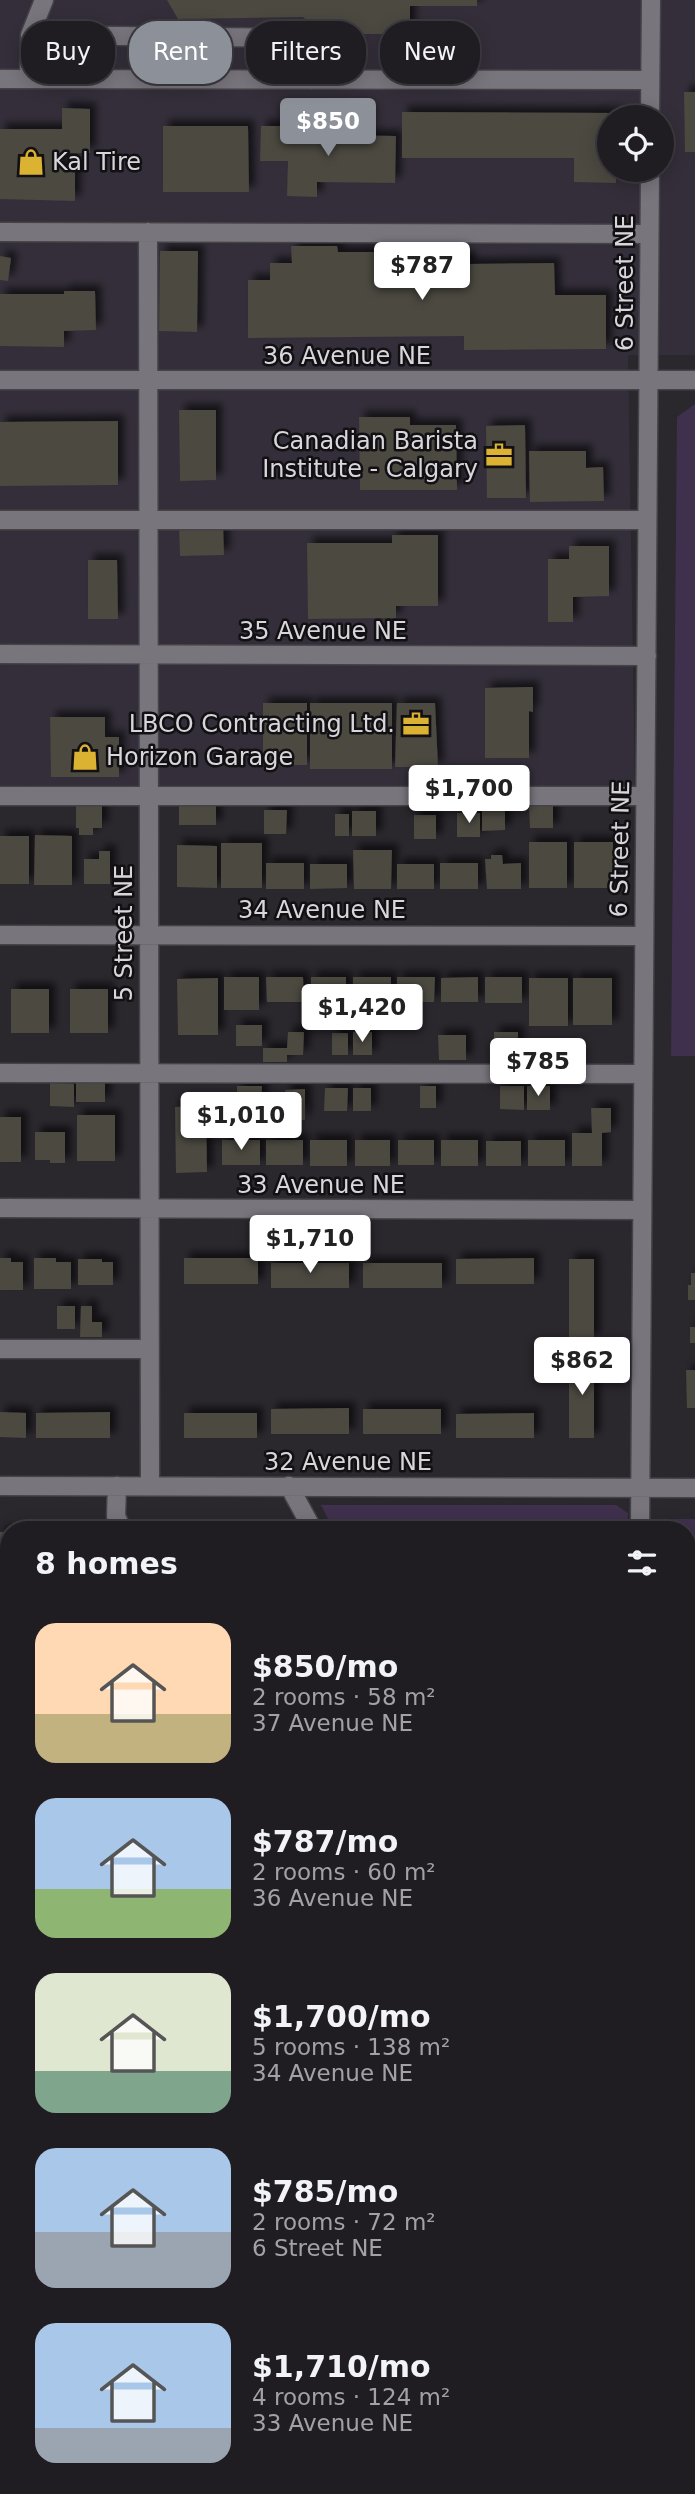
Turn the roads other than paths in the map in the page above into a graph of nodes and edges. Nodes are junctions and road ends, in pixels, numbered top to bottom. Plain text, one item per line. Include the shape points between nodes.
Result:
1 (44, 0) edge
2 (651, 0) edge
3 (36, 21) edge
4 (115, 36) edge
5 (246, 37) edge
6 (0, 79) edge
7 (21, 79) edge
8 (115, 79) edge
9 (246, 79) edge
10 (366, 79) edge
11 (650, 80) junction
12 (650, 105) edge
13 (650, 182) edge
14 (0, 232) edge
15 (148, 232) junction
16 (649, 234) junction
17 (0, 380) edge
18 (147, 380) junction
19 (649, 380) junction
20 (695, 380) edge
21 (0, 520) edge
22 (147, 520) junction
23 (647, 520) junction
24 (0, 654) edge
25 (149, 655) junction
26 (647, 656) junction
27 (0, 796) edge
28 (148, 796) junction
29 (645, 796) junction
30 (148, 934) junction
31 (0, 935) edge
32 (643, 936) junction
33 (148, 1072) junction
34 (0, 1073) edge
35 (642, 1074) junction
36 (0, 1208) edge
37 (148, 1209) junction
38 (642, 1210) junction
39 (0, 1349) edge
40 (148, 1349) junction
41 (150, 1485) junction
42 (0, 1486) edge
43 (117, 1486) junction
44 (289, 1486) junction
45 (640, 1487) junction
46 (695, 1488) edge
47 (118, 1521) edge
48 (308, 1521) edge
49 (640, 1521) edge

1 - 3 street
2 - 11 street
4 - 5 street
6 - 7 street
8 - 9 street
10 - 11 street
11 - 12 street
13 - 16 street, 6 Street NE
14 - 15 street
15 - 16 street
15 - 18 street, 5 Street NE
16 - 19 street, 6 Street NE
17 - 18 street, 36 Avenue NE
18 - 19 street, 36 Avenue NE
18 - 22 street, 5 Street NE
19 - 20 street, 36 Avenue NE
19 - 23 street, 6 Street NE
21 - 22 street
22 - 23 street
22 - 25 street, 5 Street NE
23 - 26 street, 6 Street NE
24 - 25 street, 35 Avenue NE
25 - 26 street, 35 Avenue NE
25 - 28 street, 5 Street NE
26 - 29 street, 6 Street NE
27 - 28 street
28 - 29 street
28 - 30 street, 5 Street NE
29 - 32 street, 6 Street NE
30 - 31 street, 34 Avenue NE
30 - 32 street, 34 Avenue NE
30 - 33 street, 5 Street NE
32 - 35 street, 6 Street NE
33 - 34 street
33 - 35 street
33 - 37 street, 5 Street NE
35 - 38 street, 6 Street NE
36 - 37 street, 33 Avenue NE
37 - 38 street, 33 Avenue NE
37 - 40 street, 5 Street NE
38 - 45 street, 6 Street NE
39 - 40 street
40 - 41 street, 5 Street NE
41 - 43 street, 32 Avenue NE
41 - 44 street, 32 Avenue NE
42 - 43 street, 32 Avenue NE
43 - 47 street
44 - 45 street, 32 Avenue NE
44 - 48 street
45 - 46 street, 32 Avenue NE
45 - 49 street, 6 Street NE

